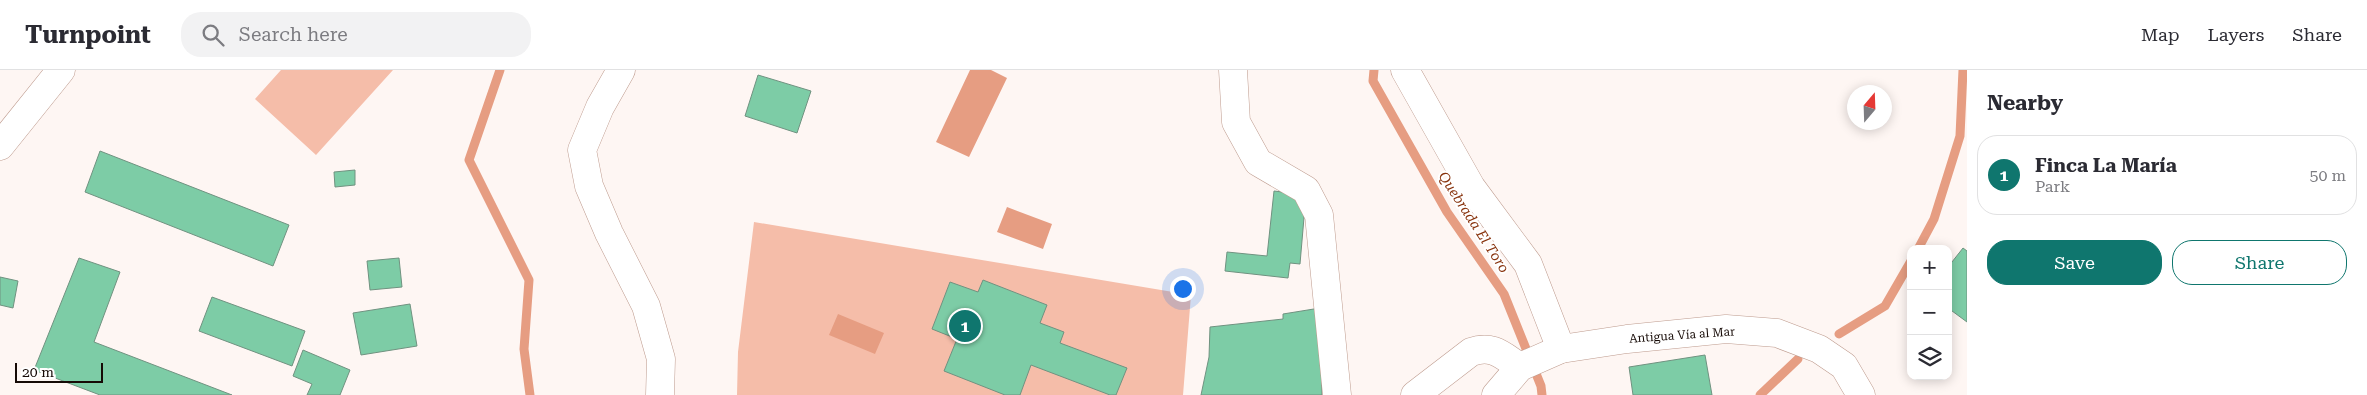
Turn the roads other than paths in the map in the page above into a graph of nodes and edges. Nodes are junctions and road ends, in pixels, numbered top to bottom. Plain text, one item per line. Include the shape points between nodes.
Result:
1 (61, 70) edge
2 (621, 70) edge
3 (1233, 70) edge
4 (1405, 70) edge
5 (0, 146) edge
6 (1557, 351) junction
7 (1522, 366) junction
8 (660, 395) edge
9 (1337, 395) edge
10 (1415, 395) edge
11 (1496, 395) edge
12 (1861, 395) edge

1 - 5 main road
2 - 8 main road via 600,107 582,150 589,186 646,306 661,359
3 - 9 main road via 1236,122 1258,162 1306,190 1319,215
4 - 6 main road via 1471,187 1528,264
6 - 7 main road, Antigua Vía al Mar
6 - 12 main road, Antigua Vía al Mar via 1627,339 1726,330 1776,333 1819,349 1844,366
7 - 10 main road via 1494,350 1482,348 1471,352
7 - 11 main road, Antigua Vía al Mar

